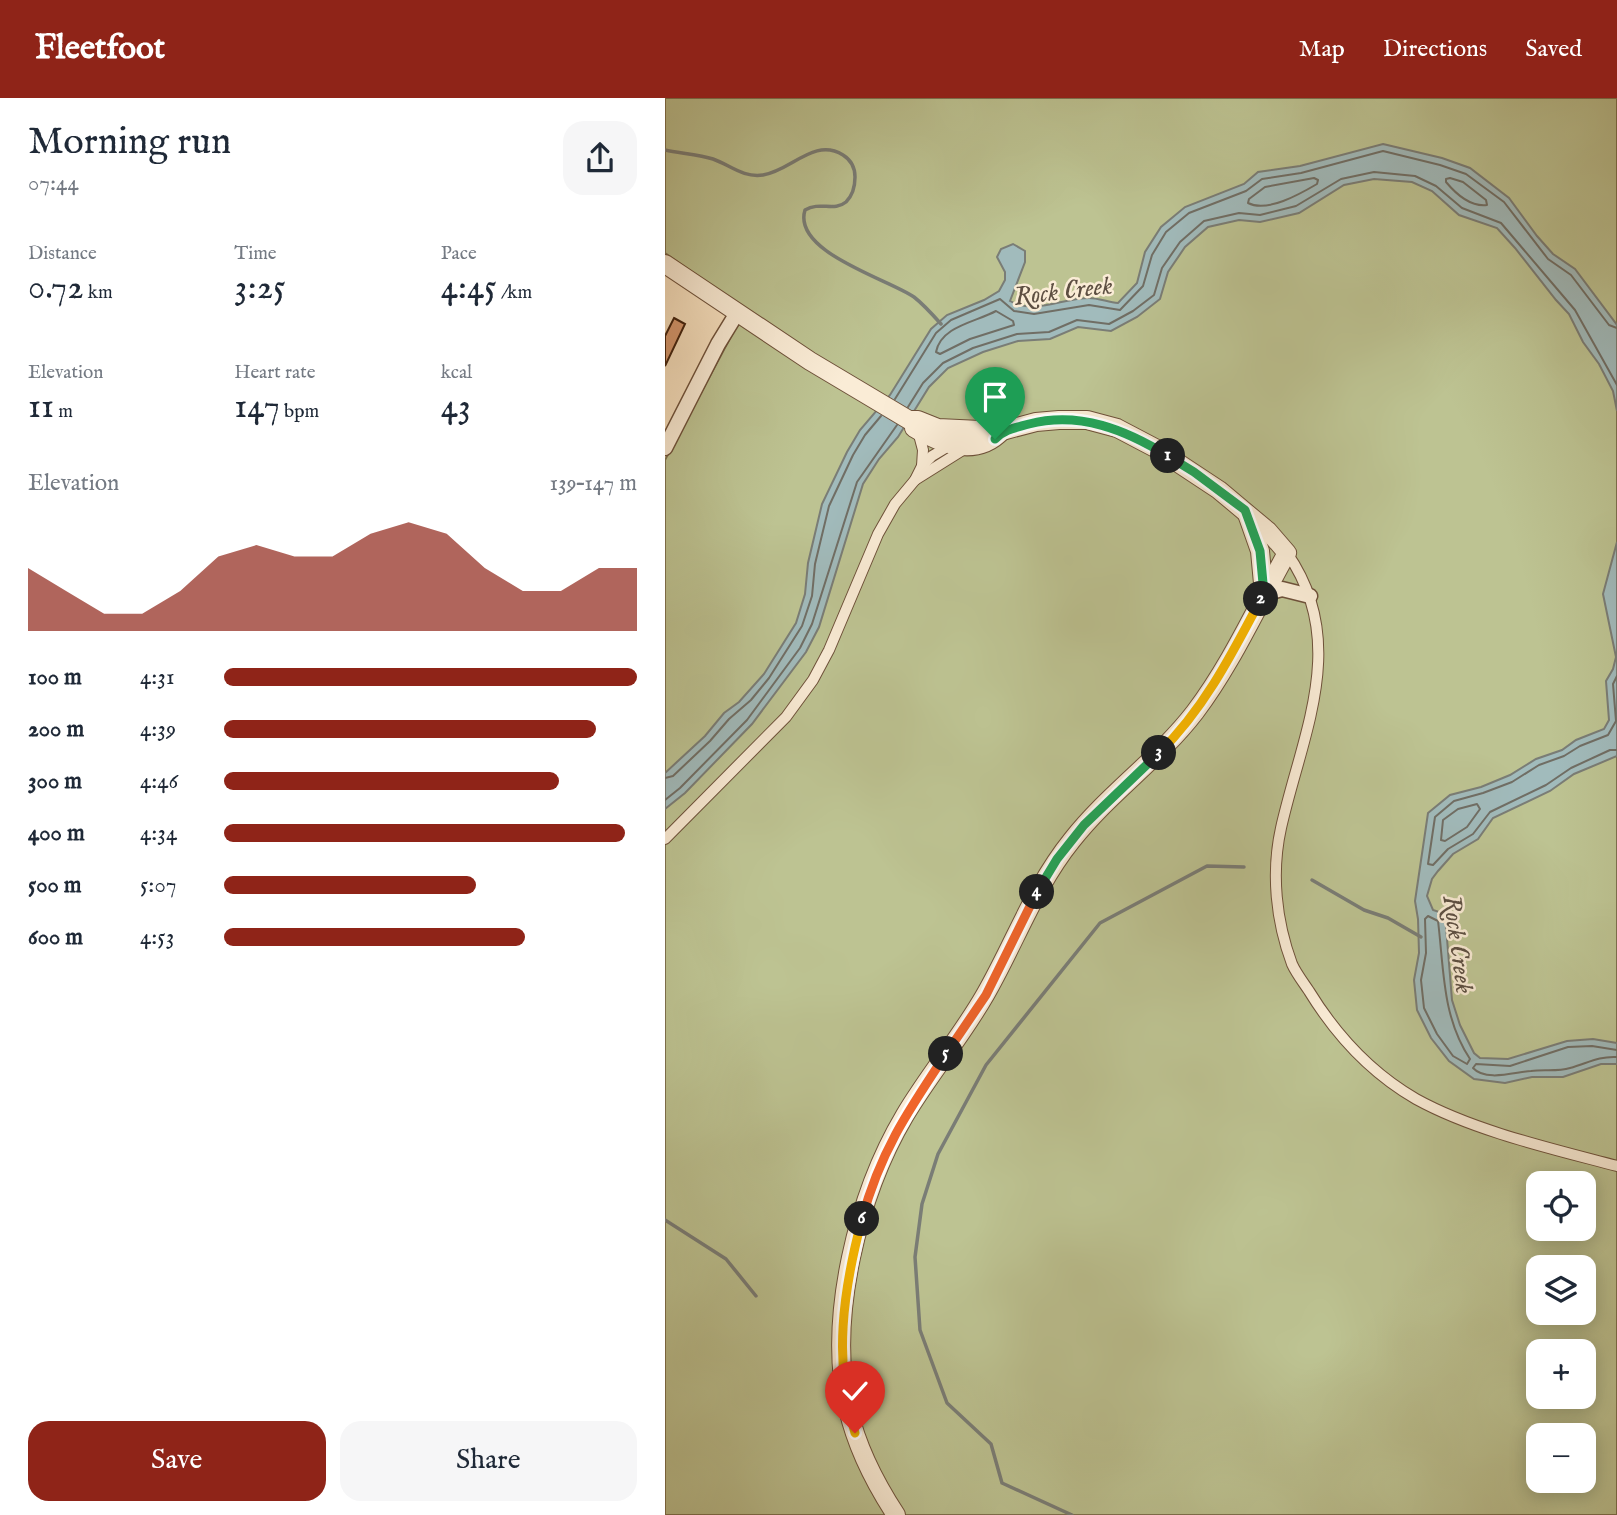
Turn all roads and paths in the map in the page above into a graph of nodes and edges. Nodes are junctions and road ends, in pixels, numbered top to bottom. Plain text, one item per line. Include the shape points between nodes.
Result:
1 (665, 264) edge
2 (737, 313) junction
3 (913, 425) junction
4 (938, 428) junction
5 (980, 430) junction
6 (1002, 431) junction
7 (665, 449) edge
8 (953, 452) junction
9 (922, 466) junction
10 (915, 480) junction
11 (1245, 510) junction
12 (1287, 553) junction
13 (1264, 594) junction
14 (1310, 596) junction
15 (665, 839) edge
16 (1617, 1166) edge
17 (896, 1515) edge

1 - 2 street
2 - 3 street
2 - 7 street
3 - 4 street via 918,420
3 - 8 street
3 - 9 street via 923,450
4 - 5 street
4 - 8 street
5 - 6 street
5 - 8 street
6 - 8 street via 995,439
6 - 11 street via 1059,420 1117,428 1194,472
8 - 9 street
8 - 10 street
9 - 10 street
10 - 15 street via 879,534 813,680 786,717
11 - 12 street
11 - 13 street via 1260,551
12 - 13 street
12 - 14 street
13 - 14 street via 1282,589
13 - 17 street via 1194,713 1163,750 1096,811 1049,872 986,995 905,1115 876,1177 848,1280 842,1368 857,1441
14 - 16 street via 1320,651 1317,686 1280,831 1276,871 1278,915 1293,966 1325,1018 1356,1053 1416,1099 1464,1121

